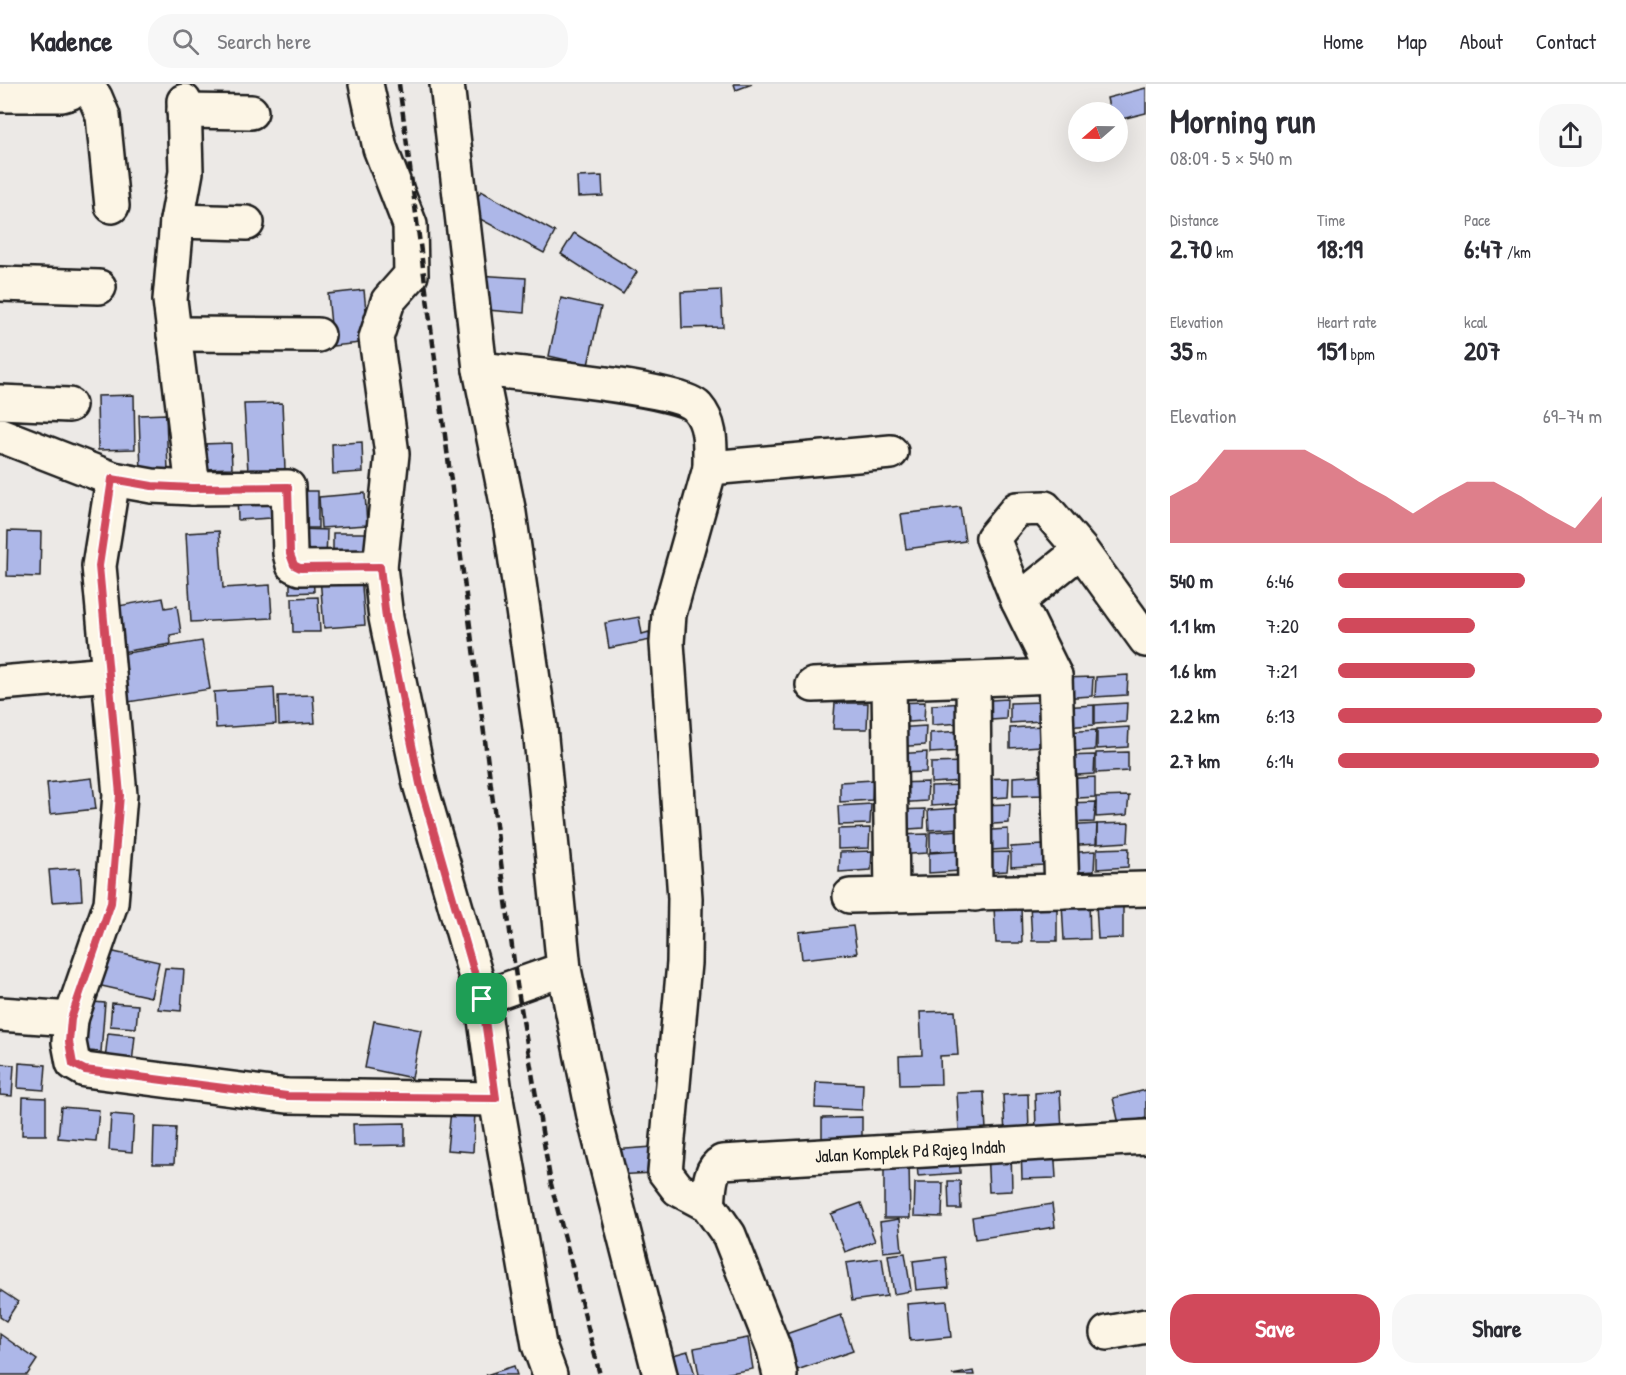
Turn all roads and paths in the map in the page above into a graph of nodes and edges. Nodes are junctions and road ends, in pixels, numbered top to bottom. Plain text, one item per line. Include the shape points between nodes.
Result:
1 (78, 84) edge
2 (366, 84) edge
3 (447, 84) edge
4 (0, 95) edge
5 (251, 112) dead end
6 (112, 206) dead end
7 (177, 221) junction
8 (247, 223) dead end
9 (0, 284) edge
10 (99, 287) dead end
11 (174, 334) junction
12 (318, 335) dead end
13 (480, 369) junction
14 (0, 402) edge
15 (69, 405) dead end
16 (0, 435) edge
17 (891, 452) dead end
18 (710, 468) junction
19 (112, 479) junction
20 (193, 488) junction
21 (1081, 550) junction
22 (380, 567) junction
23 (1018, 601) junction
24 (1146, 640) edge
25 (110, 674) junction
26 (1055, 676) junction
27 (973, 680) junction
28 (0, 683) edge
29 (889, 683) junction
30 (813, 685) dead end
31 (1146, 889) edge
32 (1062, 891) junction
33 (975, 894) junction
34 (892, 895) junction
35 (850, 896) dead end
36 (564, 969) junction
37 (482, 999) junction
38 (0, 1014) edge
39 (71, 1019) junction
40 (496, 1098) junction
41 (1146, 1137) edge
42 (708, 1205) junction
43 (1146, 1326) edge
44 (1107, 1333) dead end
45 (550, 1375) edge
46 (660, 1375) edge
47 (780, 1375) edge

1 - 4 street via 62,95
1 - 6 street via 95,98 103,116
2 - 22 street via 380,148 410,225 411,275 388,301 376,338 392,453
3 - 13 street
5 - 7 street via 184,106 186,172
7 - 8 street
7 - 11 street via 170,300
9 - 10 street
11 - 12 street
11 - 20 street
13 - 18 street via 678,397 694,404 705,417
13 - 36 street via 508,513 540,728
14 - 15 street
16 - 19 street
17 - 18 street
18 - 42 street via 669,614 667,643 685,898 684,963 665,1172 678,1189
19 - 20 street
19 - 25 street via 99,566
20 - 22 street via 288,487 290,554 294,565
21 - 23 street
21 - 23 street via 1045,508 1017,509 993,538
21 - 24 street
22 - 37 street via 386,618 420,784
23 - 26 street
25 - 28 street
25 - 39 street via 120,795 111,903
26 - 27 street
26 - 32 street
27 - 29 street
27 - 33 street
29 - 30 street
29 - 34 street
31 - 32 street
32 - 33 street
33 - 34 street
34 - 35 street
36 - 37 street
36 - 46 street via 594,1116
37 - 40 street
38 - 39 street
39 - 40 street via 69,1042 73,1064 85,1070 287,1096
40 - 45 street via 539,1345
41 - 42 street, Jalan Komplek Pd Rajeg Indah via 722,1162 712,1174
42 - 47 street via 729,1235 774,1349
43 - 44 street

